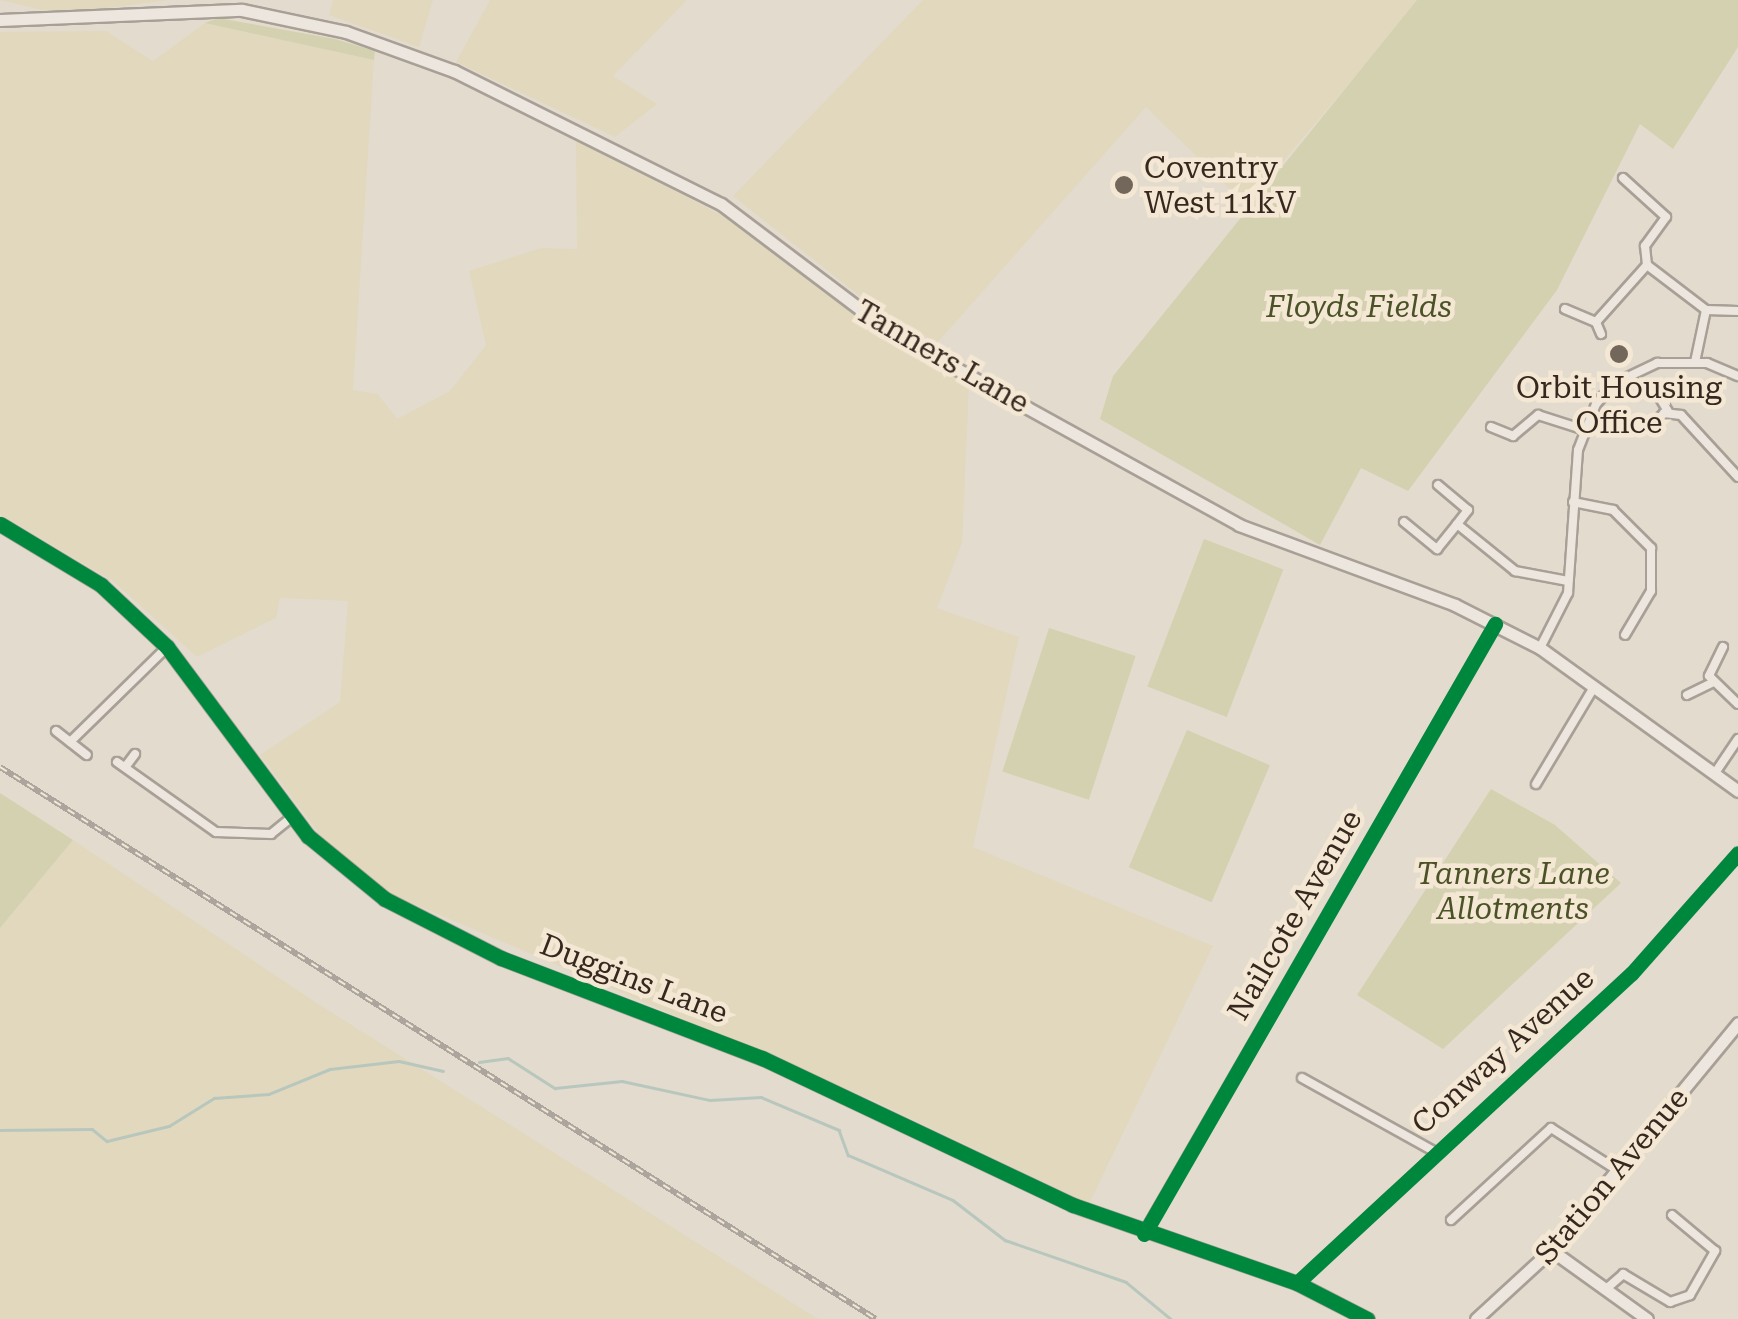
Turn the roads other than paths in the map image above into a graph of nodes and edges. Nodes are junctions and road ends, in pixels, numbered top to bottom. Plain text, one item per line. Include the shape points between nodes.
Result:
1 (188, 4) edge
2 (0, 20) edge
3 (1623, 178) dead end
4 (1647, 266) junction
5 (1565, 309) dead end
6 (1706, 310) junction
7 (1738, 311) edge
8 (1596, 322) junction
9 (1601, 334) dead end
10 (1695, 362) junction
11 (1738, 376) edge
12 (1657, 393) dead end
13 (1668, 411) junction
14 (1652, 425) dead end
15 (1491, 427) dead end
16 (1582, 429) junction
17 (1516, 434) junction
18 (1523, 447) dead end
19 (1738, 476) edge
20 (1438, 485) dead end
21 (1572, 502) junction
22 (1404, 522) dead end
23 (0, 524) edge
24 (1457, 524) junction
25 (1568, 581) junction
26 (1627, 622) junction
27 (1615, 623) dead end
28 (1495, 624) junction
29 (1625, 634) dead end
30 (1723, 646) dead end
31 (167, 648) junction
32 (1540, 648) junction
33 (1712, 683) junction
34 (1594, 686) junction
35 (1687, 695) dead end
36 (1738, 704) edge
37 (56, 732) dead end
38 (1738, 739) edge
39 (70, 742) junction
40 (136, 754) dead end
41 (87, 755) dead end
42 (1715, 774) junction
43 (1536, 784) dead end
44 (1738, 792) edge
45 (293, 816) junction
46 (1738, 853) edge
47 (1738, 1023) edge
48 (1302, 1078) dead end
49 (1432, 1150) junction
50 (1620, 1171) junction
51 (1672, 1214) dead end
52 (1451, 1220) dead end
53 (1144, 1234) junction
54 (1552, 1250) junction
55 (1297, 1283) junction
56 (1606, 1289) junction
57 (1367, 1319) edge
58 (1476, 1319) edge
59 (1647, 1319) edge

1 - 2 street, Tanners Lane via 70,22
1 - 28 street, Tanners Lane via 301,21 454,71 721,204 890,332 1239,525
3 - 4 street via 1666,216 1645,246
4 - 6 street
4 - 8 street
5 - 8 street
6 - 7 street
6 - 10 street
8 - 9 street
10 - 11 street
10 - 16 street via 1657,363 1615,383
12 - 13 street
13 - 14 street
13 - 19 street via 1713,442
15 - 17 street
16 - 17 street via 1538,416
16 - 21 street
17 - 18 street
20 - 24 street via 1468,510
21 - 25 street
21 - 26 street via 1613,510 1651,548 1651,591
22 - 24 street via 1436,548
23 - 31 street, Duggins Lane via 100,585
24 - 25 street via 1514,572
25 - 32 street
26 - 27 street
26 - 29 street
28 - 32 street, Tanners Lane
28 - 53 street, Nailcote Avenue
30 - 33 street via 1709,667
31 - 39 street
31 - 45 street, Duggins Lane
32 - 34 street, Tanners Lane
33 - 35 street
33 - 36 street
34 - 42 street, Tanners Lane
34 - 43 street
37 - 39 street
38 - 42 street
39 - 41 street
40 - 45 street via 121,764 216,832 271,834
42 - 44 street, Tanners Lane
45 - 53 street, Duggins Lane via 340,870 438,927 762,1058
46 - 49 street, Conway Avenue via 1632,973
47 - 50 street, Station Avenue
48 - 49 street
49 - 55 street, Conway Avenue
50 - 52 street via 1551,1128
50 - 54 street, Station Avenue
51 - 56 street via 1716,1256 1690,1295 1670,1302 1623,1274
53 - 55 street, Duggins Lane
54 - 56 street
54 - 58 street, Station Avenue
55 - 57 street, Duggins Lane
56 - 59 street

